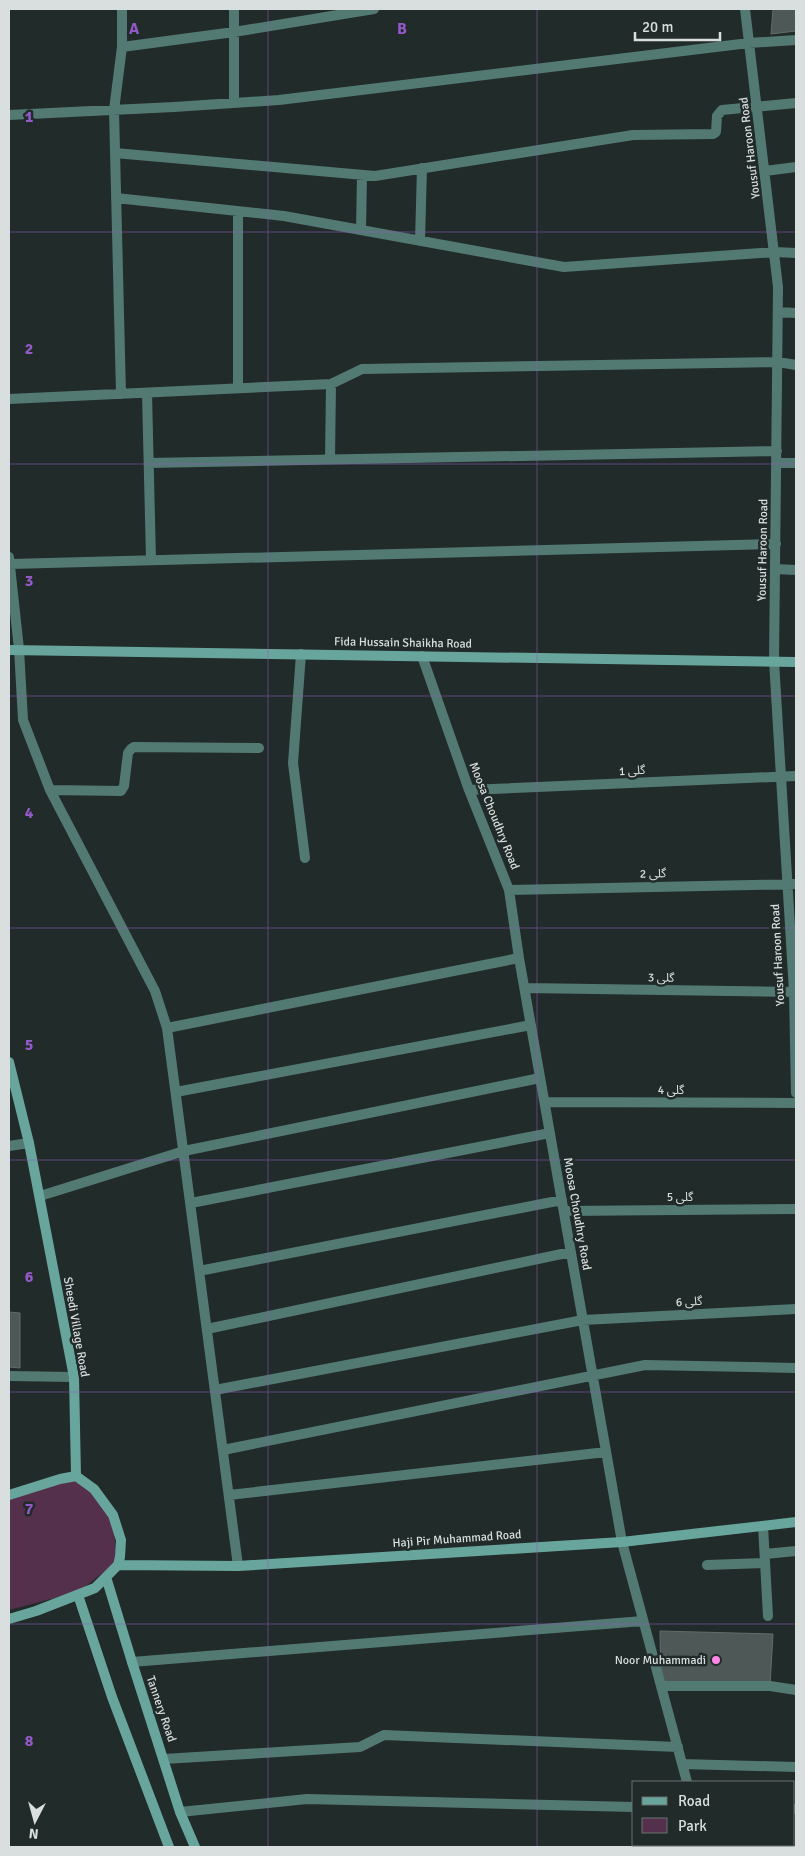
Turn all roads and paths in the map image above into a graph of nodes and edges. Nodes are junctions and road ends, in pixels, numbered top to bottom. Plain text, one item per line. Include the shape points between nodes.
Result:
1 (122, 9) edge
2 (234, 9) edge
3 (374, 9) edge
4 (745, 9) edge
5 (234, 32) junction
6 (796, 40) edge
7 (749, 42) junction
8 (122, 47) junction
9 (234, 103) junction
10 (796, 103) edge
11 (757, 106) junction
12 (114, 110) junction
13 (9, 115) edge
14 (115, 153) junction
15 (796, 167) edge
16 (422, 168) junction
17 (765, 171) junction
18 (362, 175) junction
19 (116, 198) junction
20 (238, 212) junction
21 (361, 230) junction
22 (420, 241) junction
23 (774, 252) junction
24 (796, 253) edge
25 (778, 312) junction
26 (796, 314) edge
27 (778, 362) junction
28 (796, 365) edge
29 (332, 384) junction
30 (238, 388) junction
31 (147, 393) junction
32 (121, 394) junction
33 (9, 399) edge
34 (777, 451) junction
35 (330, 460) junction
36 (149, 463) junction
37 (776, 463) junction
38 (796, 463) edge
39 (776, 544) junction
40 (151, 560) junction
41 (9, 561) edge
42 (775, 569) junction
43 (796, 570) edge
44 (14, 649) edge
45 (301, 654) junction
46 (422, 656) junction
47 (774, 661) junction
48 (796, 662) edge
49 (258, 748) dead end
50 (782, 776) junction
51 (796, 776) edge
52 (50, 790) junction
53 (469, 790) junction
54 (305, 858) dead end
55 (791, 884) edge
56 (509, 890) junction
57 (519, 958) junction
58 (525, 988) junction
59 (795, 992) edge
60 (531, 1025) junction
61 (167, 1028) junction
62 (9, 1062) edge
63 (540, 1078) junction
64 (176, 1092) junction
65 (796, 1093) edge
66 (545, 1102) junction
67 (796, 1103) edge
68 (550, 1133) junction
69 (29, 1143) junction
70 (9, 1146) edge
71 (184, 1151) junction
72 (40, 1196) junction
73 (191, 1203) junction
74 (563, 1205) junction
75 (796, 1209) edge
76 (571, 1252) junction
77 (199, 1271) junction
78 (796, 1309) edge
79 (583, 1320) junction
80 (207, 1330) junction
81 (796, 1368) edge
82 (592, 1375) junction
83 (9, 1376) edge
84 (74, 1377) junction
85 (215, 1390) junction
86 (223, 1450) junction
87 (606, 1452) junction
88 (76, 1476) junction
89 (9, 1495) edge
90 (229, 1495) junction
91 (796, 1522) edge
92 (763, 1526) junction
93 (622, 1542) junction
94 (796, 1551) edge
95 (765, 1559) junction
96 (118, 1565) junction
97 (707, 1565) dead end
98 (238, 1566) junction
99 (106, 1577) junction
100 (78, 1595) junction
101 (768, 1616) dead end
102 (9, 1619) edge
103 (643, 1621) junction
104 (132, 1662) junction
105 (661, 1686) junction
106 (796, 1690) edge
107 (678, 1747) junction
108 (164, 1759) junction
109 (682, 1764) junction
110 (796, 1767) edge
111 (687, 1781) edge
112 (632, 1806) edge
113 (180, 1812) junction
114 (168, 1847) edge
115 (195, 1847) edge

1 - 8 street
2 - 5 street
3 - 5 street
4 - 7 street, Yousuf Haroon Road
5 - 8 street
5 - 9 street
6 - 7 street
7 - 9 street
7 - 11 street, Yousuf Haroon Road
8 - 12 street
9 - 12 street
10 - 11 street
11 - 16 street via 722,110 717,116 717,128 713,134 633,135
11 - 17 street, Yousuf Haroon Road
12 - 13 street
12 - 14 street
14 - 18 street
14 - 19 street
15 - 17 street
16 - 18 street
16 - 22 street
17 - 23 street, Yousuf Haroon Road
18 - 21 street
19 - 20 street
19 - 32 street
20 - 21 street via 284,216
20 - 30 street
21 - 22 street
22 - 23 street via 564,267
23 - 24 street
23 - 25 street, Yousuf Haroon Road
25 - 26 street
25 - 27 street, Yousuf Haroon Road
27 - 28 street
27 - 29 street via 362,369
27 - 34 street, Yousuf Haroon Road
29 - 30 street
29 - 35 street
30 - 31 street
31 - 32 street
31 - 36 street
32 - 33 street
34 - 35 street
34 - 37 street, Yousuf Haroon Road
35 - 36 street
36 - 40 street
37 - 38 street
37 - 39 street, Yousuf Haroon Road
39 - 40 street
39 - 42 street, Yousuf Haroon Road
40 - 41 street
41 - 44 street
42 - 43 street
42 - 47 street, Yousuf Haroon Road
44 - 45 main road, Fida Hussain Shaikha Road
44 - 52 street via 23,720
45 - 46 main road, Fida Hussain Shaikha Road
45 - 54 street via 293,763
46 - 47 main road, Fida Hussain Shaikha Road
46 - 53 street, Moosa Choudhry Road
47 - 48 main road, Fida Hussain Shaikha Road
47 - 50 street, Yousuf Haroon Road
49 - 52 street via 134,747 128,753 121,790
50 - 51 street, گلی 1
50 - 53 street, گلی 1
50 - 55 street, Yousuf Haroon Road
52 - 61 street via 154,991
53 - 56 street, Moosa Choudhry Road
55 - 56 street, گلی 2
55 - 59 street, Yousuf Haroon Road
56 - 57 street, Moosa Choudhry Road
57 - 58 street, Moosa Choudhry Road
57 - 61 street
58 - 59 street, گلی 3
58 - 60 street, Moosa Choudhry Road
59 - 65 street, Yousuf Haroon Road
60 - 63 street, Moosa Choudhry Road
60 - 64 street
61 - 64 street
62 - 69 main road, Sheedi Village Road
63 - 66 street, Moosa Choudhry Road
63 - 71 street
64 - 71 street
66 - 67 street, گلی 4
66 - 68 street, Moosa Choudhry Road
68 - 73 street
68 - 74 street, Moosa Choudhry Road
69 - 70 street
69 - 72 main road, Sheedi Village Road
71 - 72 street
71 - 73 street
72 - 84 main road, Sheedi Village Road
73 - 77 street
74 - 75 street, گلی 5
74 - 76 street, Moosa Choudhry Road
74 - 77 street, گلی 5
76 - 79 street, Moosa Choudhry Road
76 - 80 street
77 - 80 street
78 - 79 street, گلی 6
79 - 82 street, Moosa Choudhry Road
79 - 85 street, گلی 6
80 - 85 street
81 - 82 street via 645,1365
82 - 86 street
82 - 87 street, Moosa Choudhry Road
83 - 84 street
84 - 88 main road, Sheedi Village Road
85 - 86 street
86 - 90 street
87 - 90 street
87 - 93 street, Moosa Choudhry Road
88 - 89 main road
88 - 96 main road via 94,1489 113,1515 121,1540
90 - 98 street
91 - 92 main road, Haji Pir Muhammad Road
92 - 93 main road, Haji Pir Muhammad Road
92 - 95 street
93 - 98 main road, Haji Pir Muhammad Road
93 - 103 street, Moosa Choudhry Road
94 - 95 street
95 - 97 street
95 - 101 street
96 - 98 main road, Haji Pir Muhammad Road
96 - 99 main road
99 - 100 main road via 95,1588
99 - 104 main road, Tannery Road
100 - 102 main road
100 - 114 main road
103 - 104 street
103 - 105 street, Moosa Choudhry Road
104 - 108 main road, Tannery Road
105 - 106 street via 770,1686
105 - 107 street, Moosa Choudhry Road
107 - 108 street via 384,1735 360,1747
107 - 109 street, Moosa Choudhry Road
108 - 113 main road, Tannery Road
109 - 110 street
109 - 111 street, Moosa Choudhry Road
112 - 113 street via 307,1799
113 - 115 main road, Tannery Road

